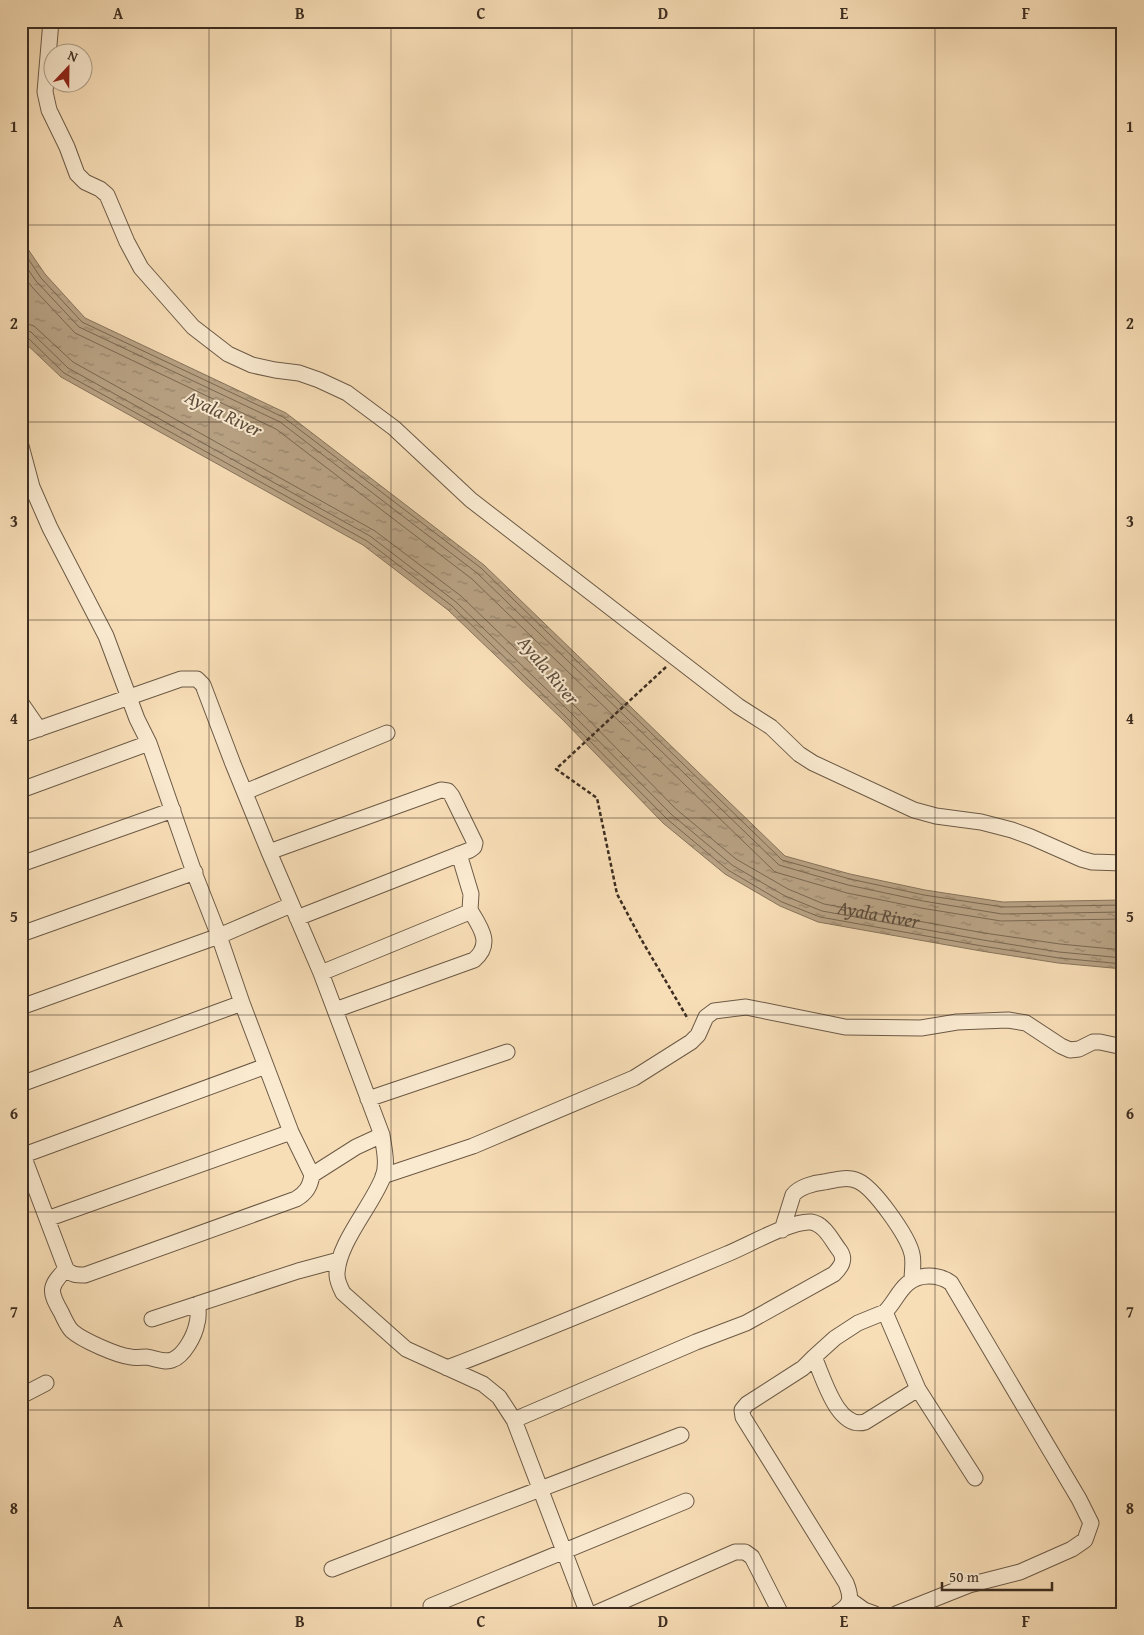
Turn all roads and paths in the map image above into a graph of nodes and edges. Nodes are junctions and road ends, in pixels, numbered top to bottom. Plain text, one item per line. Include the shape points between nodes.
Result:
1 (51, 21) edge
2 (21, 446) edge
3 (27, 490) edge
4 (677, 658) junction
5 (129, 697) junction
6 (21, 703) edge
7 (39, 729) junction
8 (387, 733) dead end
9 (21, 735) edge
10 (149, 743) junction
11 (21, 790) edge
12 (245, 792) junction
13 (173, 810) junction
14 (269, 852) junction
15 (459, 854) junction
16 (1123, 863) edge
17 (21, 864) edge
18 (194, 872) junction
19 (470, 910) junction
20 (294, 912) junction
21 (21, 934) edge
22 (219, 936) junction
23 (321, 973) junction
24 (242, 1004) junction
25 (21, 1007) edge
26 (335, 1010) junction
27 (698, 1035) junction
28 (1123, 1047) edge
29 (507, 1052) dead end
30 (266, 1066) junction
31 (21, 1084) edge
32 (368, 1100) junction
33 (291, 1132) junction
34 (382, 1135) junction
35 (22, 1152) edge
36 (312, 1175) junction
37 (384, 1176) junction
38 (47, 1220) junction
39 (782, 1230) junction
40 (339, 1260) junction
41 (66, 1269) junction
42 (912, 1280) junction
43 (198, 1304) junction
44 (886, 1312) junction
45 (152, 1319) dead end
46 (814, 1357) junction
47 (447, 1368) junction
48 (46, 1383) dead end
49 (918, 1389) junction
50 (21, 1396) edge
51 (514, 1420) junction
52 (681, 1435) dead end
53 (976, 1478) dead end
54 (540, 1488) junction
55 (686, 1501) dead end
56 (564, 1552) junction
57 (332, 1570) dead end
58 (850, 1600) junction
59 (431, 1606) dead end
60 (588, 1614) edge
61 (594, 1614) edge
62 (781, 1614) edge
63 (836, 1614) edge
64 (875, 1614) edge
65 (896, 1614) edge

1 - 4 street via 45,92 49,110 77,174 84,182 107,194 141,268 194,327 228,354 252,365 299,373 347,393 394,428 472,500
2 - 3 street
3 - 5 street via 106,636
4 - 16 street via 738,706 771,727 813,763 914,810 1012,830 1092,862
4 - 27 path via 556,769 597,798 617,894
5 - 7 street
5 - 10 street
5 - 12 street via 180,679 197,679 206,690
6 - 7 street
7 - 9 street
8 - 12 street
10 - 11 street
10 - 13 street
12 - 14 street
13 - 17 street
13 - 18 street
14 - 15 street via 441,790 452,796 475,843 472,849
14 - 20 street
15 - 19 street via 471,894
15 - 20 street
18 - 21 street
18 - 22 street
19 - 23 street
19 - 26 street via 485,945 482,954 474,960
20 - 22 street
20 - 23 street
22 - 24 street
22 - 25 street
23 - 26 street
24 - 30 street
24 - 31 street
26 - 32 street
27 - 28 street via 706,1016 714,1011 746,1006 844,1027 921,1028 957,1022 1008,1020 1026,1023 1070,1050 1093,1042
27 - 37 street via 634,1078 473,1146
29 - 32 street
30 - 33 street
30 - 35 street
32 - 34 street
33 - 36 street
33 - 38 street
34 - 36 street
34 - 37 street
35 - 38 street
36 - 41 street via 310,1186 296,1199 85,1274 76,1275
37 - 40 street
38 - 41 street
39 - 42 street via 796,1191 816,1183 849,1178 871,1190 907,1239 912,1253
39 - 47 street
39 - 51 street via 804,1222 822,1226 842,1254 840,1267 834,1274 746,1323
40 - 43 street
40 - 47 street via 337,1274 343,1293 406,1349
41 - 43 street via 52,1290 70,1328 77,1335 124,1356 163,1361 177,1358 197,1324
42 - 44 street
42 - 65 street via 934,1276 943,1277 951,1283 1091,1523 1085,1540 1072,1549 1020,1572 969,1584
43 - 45 street
44 - 46 street via 858,1323
44 - 49 street
46 - 49 street via 829,1395 843,1415 853,1422 865,1422
46 - 58 street via 803,1368 747,1404 742,1410 743,1418 846,1582
47 - 51 street via 483,1384 498,1397
48 - 50 street
49 - 53 street
51 - 54 street
52 - 54 street
54 - 56 street
54 - 57 street
55 - 56 street
56 - 59 street
56 - 60 street
58 - 63 street
58 - 64 street
61 - 62 street via 735,1552 745,1552 752,1556

